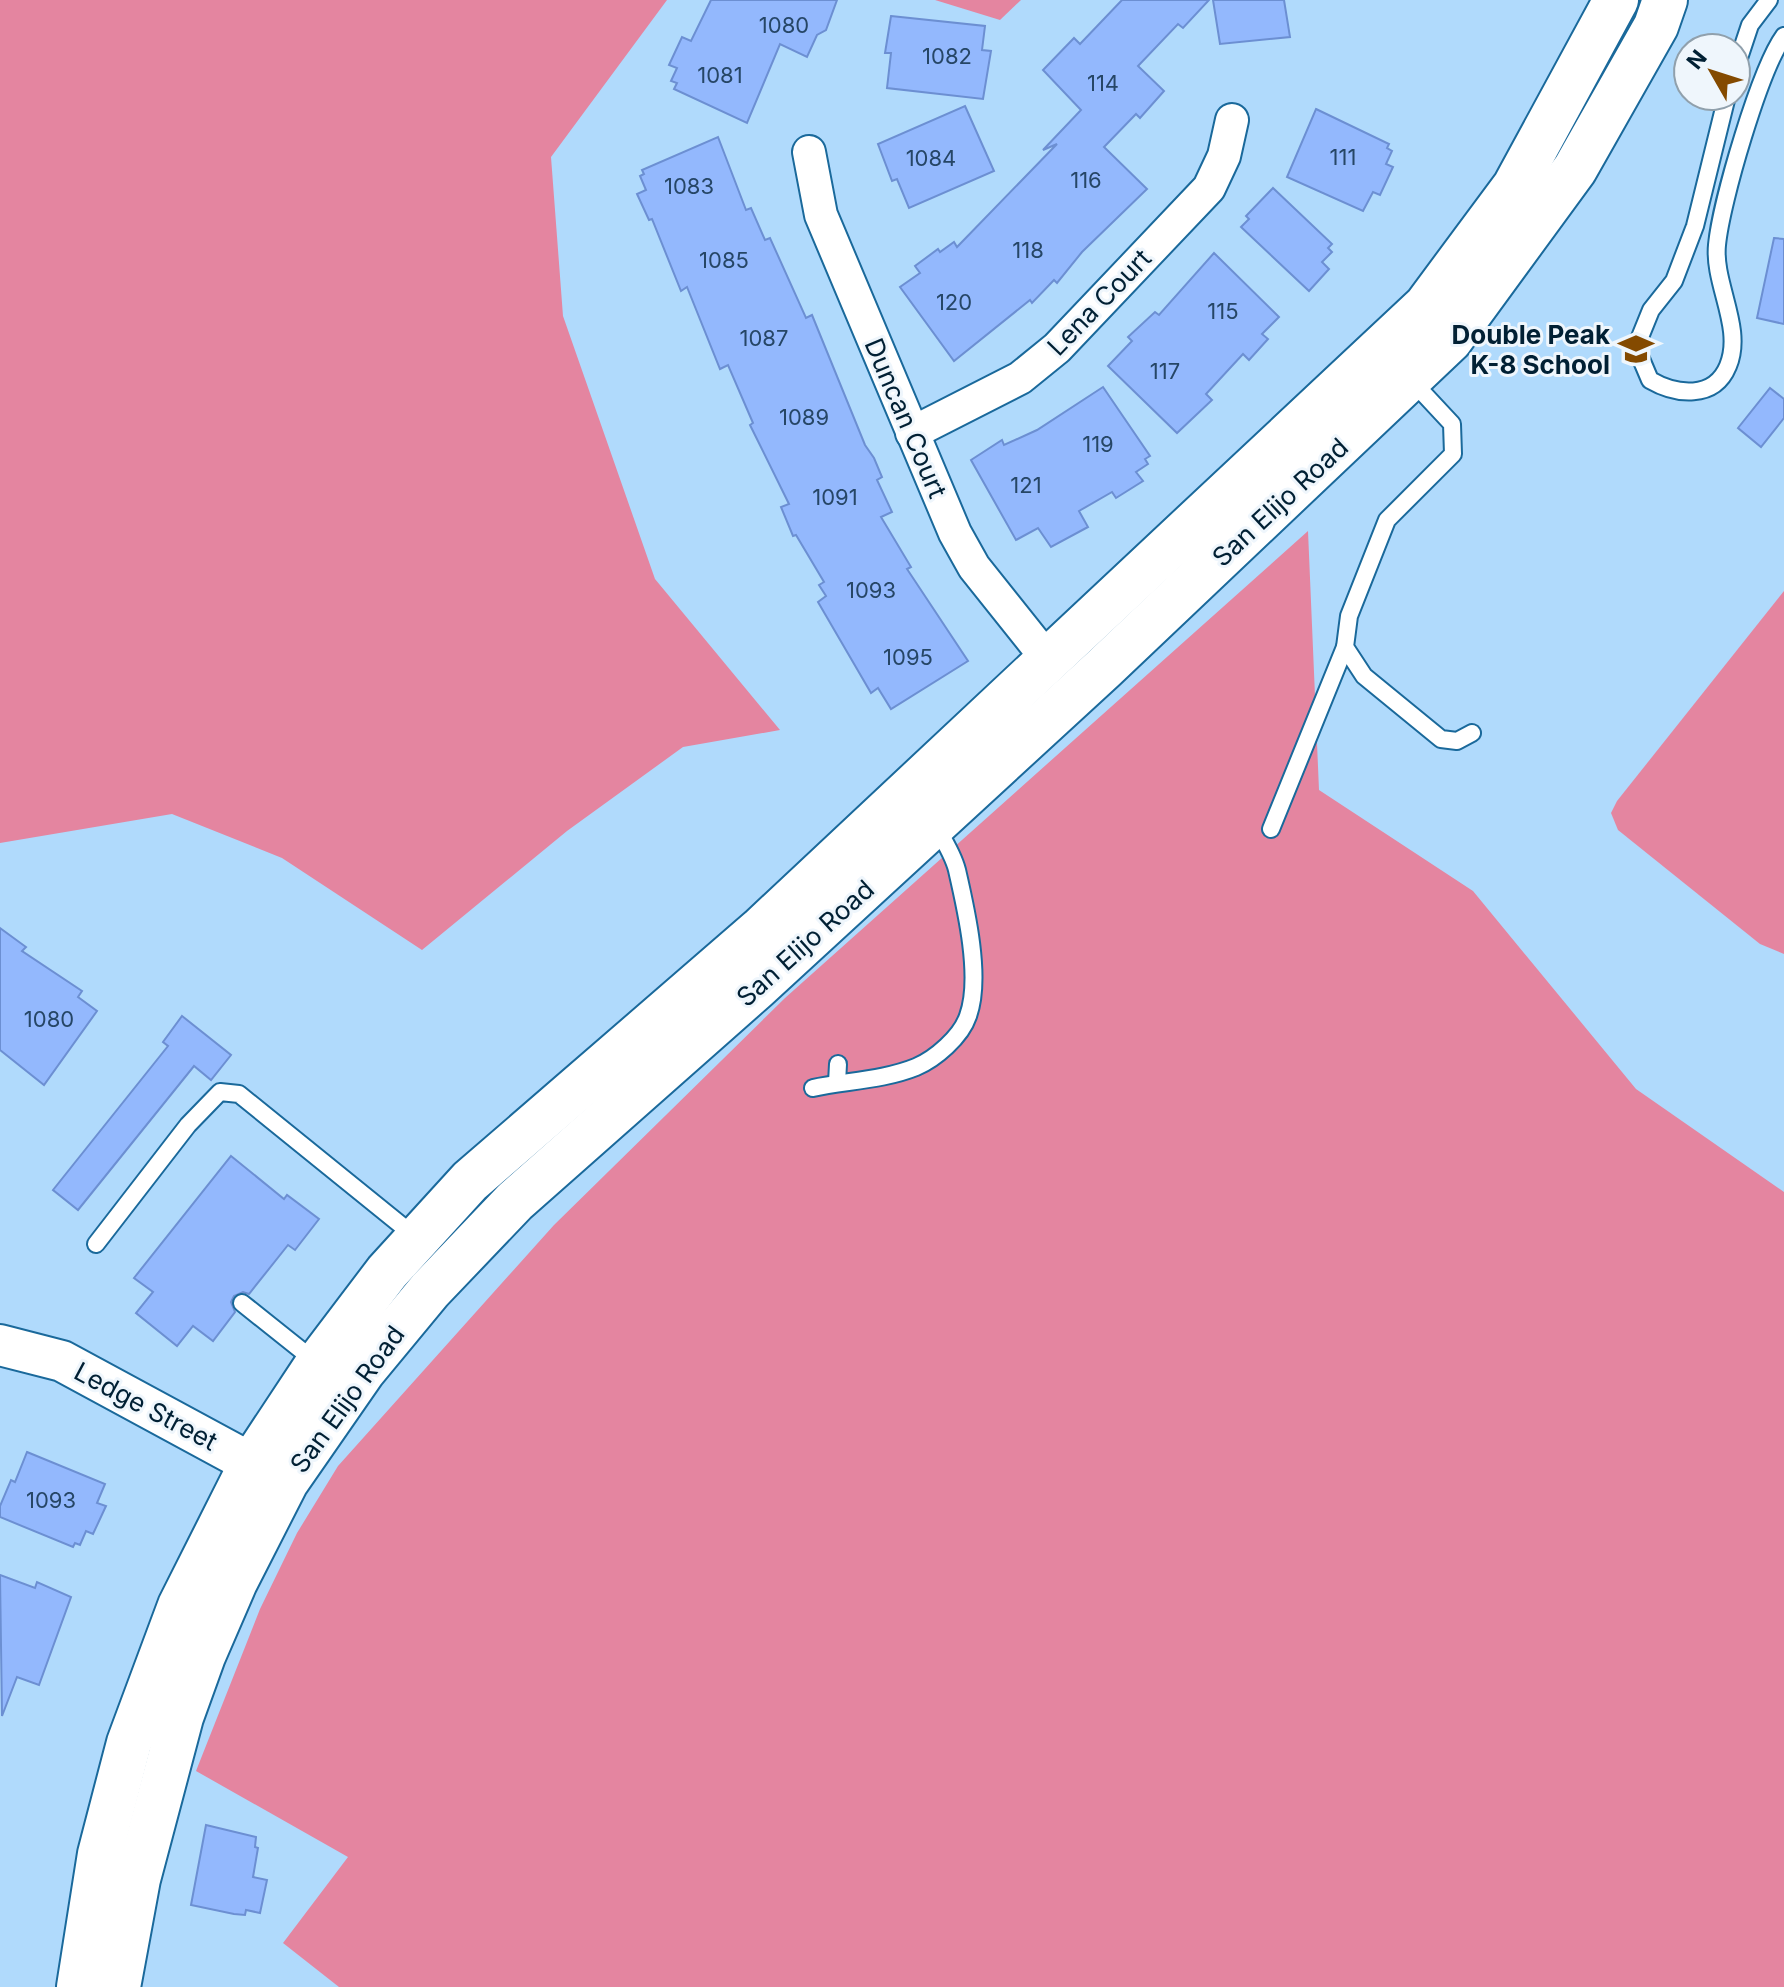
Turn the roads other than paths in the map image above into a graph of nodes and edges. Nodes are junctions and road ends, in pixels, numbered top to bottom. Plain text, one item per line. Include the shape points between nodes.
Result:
1 (1616, 0) edge
2 (1665, 0) edge
3 (1769, 0) edge
4 (1748, 32) edge
5 (1784, 36) edge
6 (1723, 112) edge
7 (1232, 120) dead end
8 (809, 152) dead end
9 (1410, 379) junction
10 (912, 433) junction
11 (1345, 647) junction
12 (1049, 661) junction
13 (1472, 733) dead end
14 (934, 824) junction
15 (1271, 829) dead end
16 (838, 1064) dead end
17 (837, 1083) junction
18 (813, 1088) dead end
19 (418, 1239) junction
20 (96, 1244) dead end
21 (242, 1303) dead end
22 (0, 1345) edge
23 (318, 1363) junction
24 (363, 1371) junction
25 (269, 1472) junction
26 (79, 1987) edge
27 (118, 1987) edge

1 - 12 main road, San Elijo Road via 1515,186 1426,306
2 - 9 main road, San Elijo Road via 1656,26 1575,169 1450,340
3 - 4 lane
5 - 6 lane via 1771,53 1758,91 1717,245 1733,343 1728,367 1701,390 1682,394 1650,380 1636,347 1651,310 1674,281 1695,226
7 - 10 street, Lena Court via 1209,188 1057,348 1020,378
8 - 10 street, Duncan Court via 821,215
9 - 11 lane via 1452,424 1453,454 1387,520 1349,616
9 - 14 main road, San Elijo Road
10 - 12 street, Duncan Court via 974,567
11 - 13 lane via 1364,676 1441,739 1457,741
11 - 15 lane
12 - 19 main road, San Elijo Road via 760,930 470,1181
14 - 17 lane via 957,870 970,936 973,989 968,1018 953,1038 918,1066
14 - 24 main road, San Elijo Road via 515,1201 430,1290
16 - 17 lane
17 - 18 lane
19 - 20 lane via 239,1094 220,1092
19 - 23 main road, San Elijo Road
19 - 24 main road via 421,1263 364,1336
21 - 23 lane
22 - 25 street, Ledge Street via 62,1361
23 - 25 main road, San Elijo Road
24 - 25 main road, San Elijo Road
25 - 26 main road, San Elijo Road via 180,1606 129,1743 100,1854
25 - 27 main road, San Elijo Road via 235,1582 181,1717 138,1879

